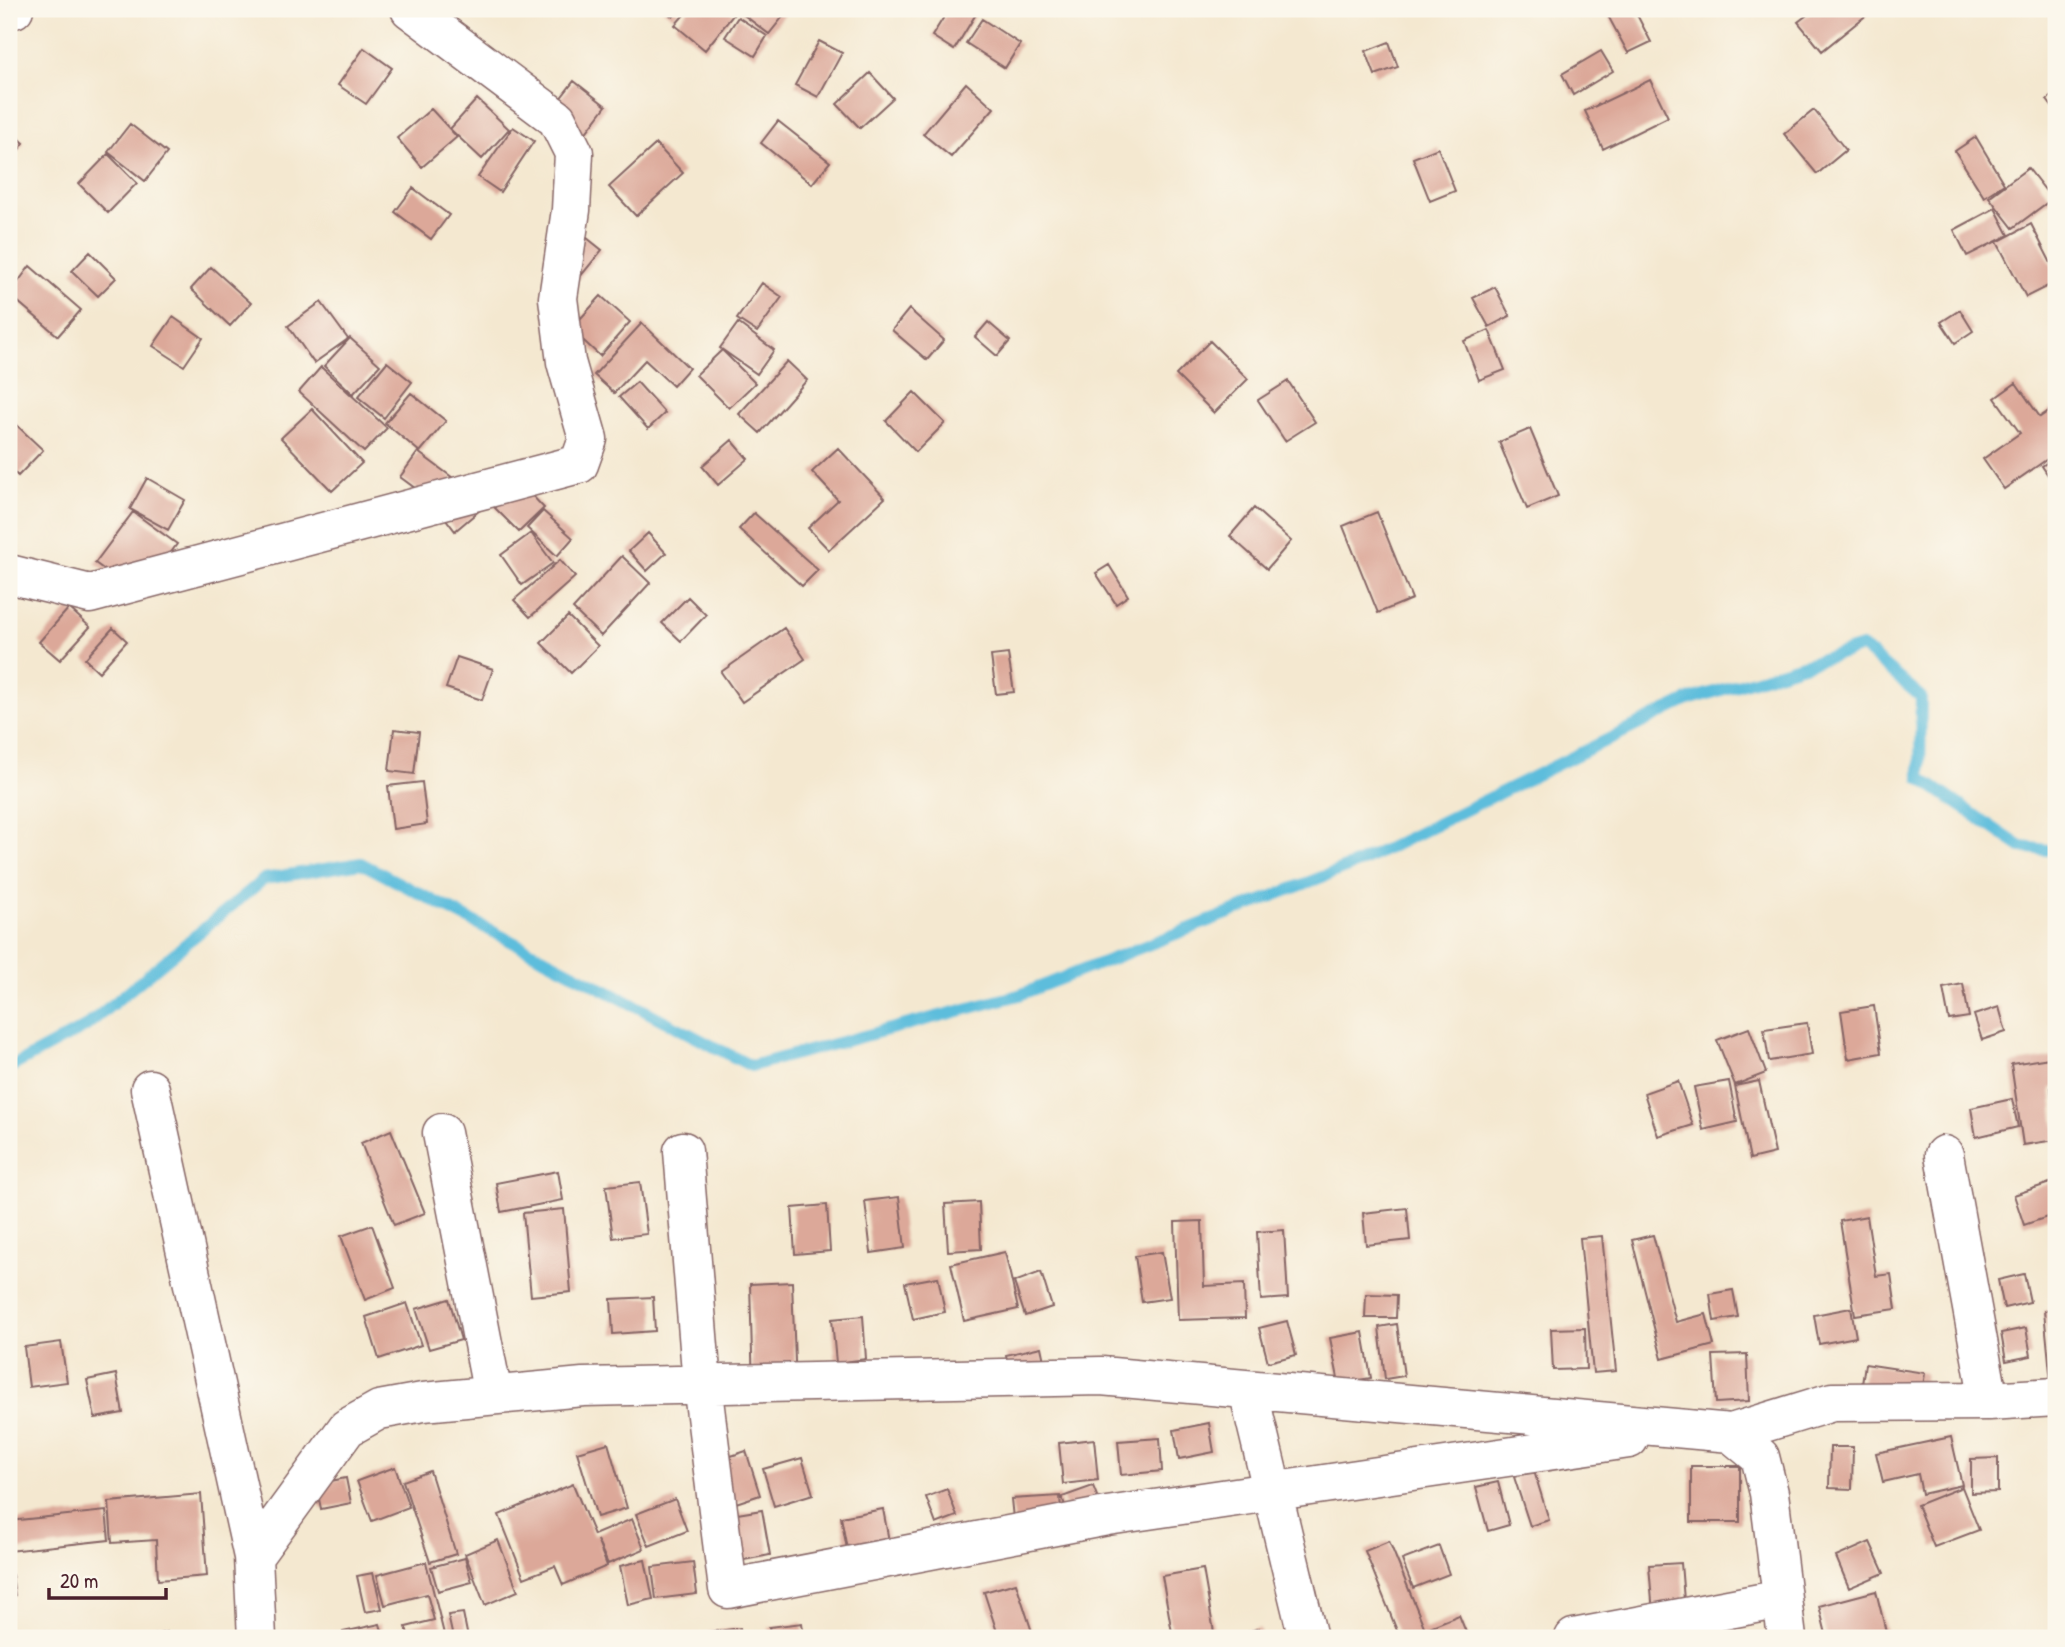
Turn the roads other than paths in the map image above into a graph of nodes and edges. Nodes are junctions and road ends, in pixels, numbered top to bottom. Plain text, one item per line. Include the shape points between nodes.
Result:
1 (14, 9) edge
2 (410, 9) edge
3 (9, 10) edge
4 (9, 574) edge
5 (150, 1089) dead end
6 (442, 1133) dead end
7 (683, 1151) dead end
8 (1944, 1155) dead end
9 (702, 1384) junction
10 (1248, 1390) junction
11 (493, 1395) junction
12 (2056, 1397) edge
13 (1989, 1401) junction
14 (1694, 1430) junction
15 (1731, 1433) junction
16 (1271, 1492) junction
17 (253, 1557) junction
18 (1782, 1599) junction
19 (257, 1638) edge
20 (1308, 1638) edge
21 (1574, 1638) edge
22 (1787, 1638) edge

1 - 3 street
2 - 4 street via 557,119 574,153 558,298 566,362 588,439 579,464 90,594
5 - 17 street
6 - 11 street
7 - 9 street
8 - 13 street
9 - 10 street via 1101,1376
9 - 11 street
9 - 16 street via 728,1588 1107,1516
10 - 14 street
10 - 16 street
11 - 17 street via 379,1410 347,1428
12 - 13 street
13 - 15 street via 1832,1402
14 - 15 street
14 - 16 street
15 - 18 street via 1760,1457
16 - 20 street
17 - 19 street
18 - 21 street
18 - 22 street

